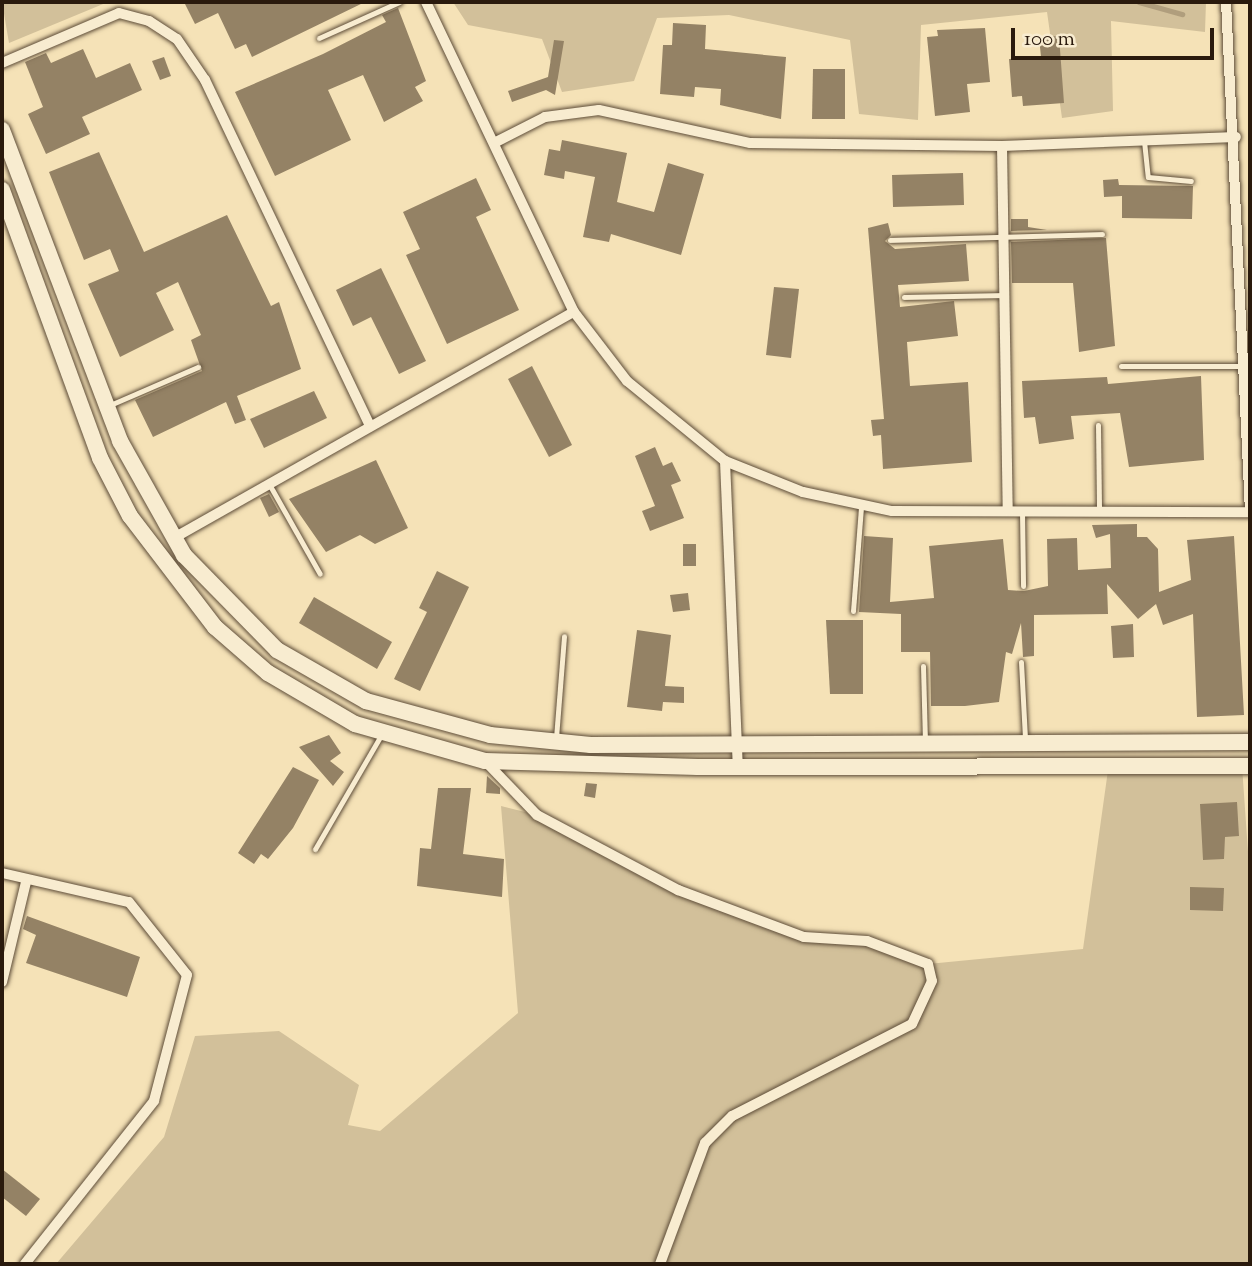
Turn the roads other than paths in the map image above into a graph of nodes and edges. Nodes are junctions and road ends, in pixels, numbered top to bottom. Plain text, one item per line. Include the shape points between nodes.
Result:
1 (398, 2) edge
2 (426, 2) edge
3 (1226, 2) edge
4 (320, 38) dead end
5 (2, 63) edge
6 (2, 130) edge
7 (1236, 137) junction
8 (1144, 141) junction
9 (494, 142) junction
10 (1002, 146) junction
11 (1191, 181) dead end
12 (2, 190) edge
13 (1102, 234) dead end
14 (1003, 239) junction
15 (890, 240) dead end
16 (1004, 295) junction
17 (904, 297) dead end
18 (574, 312) junction
19 (1121, 366) dead end
20 (1245, 366) junction
21 (198, 367) dead end
22 (107, 406) junction
23 (1098, 425) dead end
24 (370, 426) junction
25 (725, 461) junction
26 (269, 484) junction
27 (861, 506) junction
28 (1008, 510) junction
29 (1022, 510) junction
30 (1099, 511) junction
31 (174, 538) junction
32 (320, 574) dead end
33 (1023, 586) dead end
34 (853, 611) dead end
35 (564, 636) dead end
36 (1021, 662) dead end
37 (923, 666) dead end
38 (381, 735) junction
39 (925, 740) junction
40 (1025, 740) junction
41 (556, 741) junction
42 (736, 742) junction
43 (1250, 743) edge
44 (485, 761) junction
45 (738, 766) junction
46 (1250, 766) edge
47 (315, 849) dead end
48 (2, 873) edge
49 (26, 881) junction
50 (2, 982) edge
51 (25, 1264) edge
52 (660, 1264) edge

1 - 4 lane
2 - 9 street
3 - 7 street
5 - 24 street via 119,13 149,21 177,39 205,80
6 - 22 street
7 - 8 street
7 - 20 street
8 - 10 street
8 - 11 lane via 1148,177
9 - 10 street via 545,117 599,110 750,143
9 - 18 street
10 - 14 street
12 - 38 street via 100,458 158,559 215,627 268,673
13 - 14 lane
14 - 15 lane
14 - 16 street
16 - 17 lane
16 - 28 street
18 - 24 street
18 - 25 street via 627,381
19 - 20 lane
20 - 30 street via 1250,512
21 - 22 lane
22 - 31 street via 145,491
23 - 30 lane
24 - 26 street
25 - 27 street via 803,492
25 - 42 street
26 - 31 street
26 - 32 lane
27 - 28 street
27 - 34 lane
28 - 29 street
29 - 30 street
29 - 33 lane
31 - 41 street via 228,606 276,650 366,701 427,723
35 - 41 lane
36 - 40 lane
37 - 39 lane
38 - 44 street
38 - 47 lane
39 - 40 street
39 - 42 street
40 - 43 street
41 - 42 street
42 - 45 street
44 - 45 street
44 - 52 street via 537,815 678,890 804,937 867,941 928,964 932,981 912,1024 732,1116 705,1143
45 - 46 street
48 - 49 street
49 - 50 street
49 - 51 street via 129,902 187,975 154,1101

